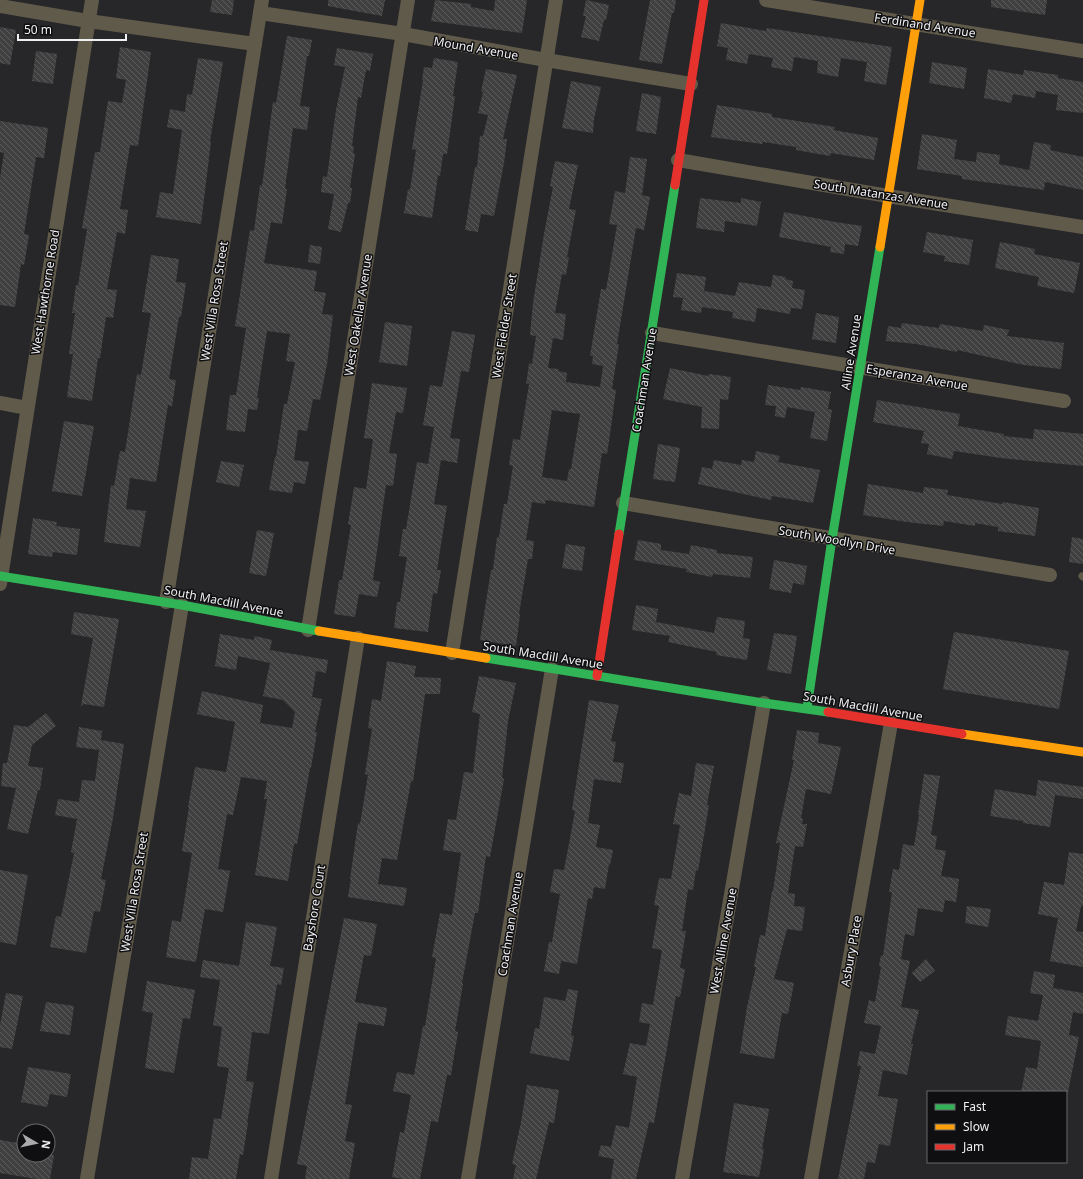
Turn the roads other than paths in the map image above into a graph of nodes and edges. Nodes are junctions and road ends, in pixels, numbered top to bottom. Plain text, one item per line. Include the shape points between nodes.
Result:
1 (92, 0) edge
2 (408, 0) edge
3 (556, 0) edge
4 (704, 0) edge
5 (766, 0) edge
6 (920, 0) edge
7 (0, 6) edge
8 (261, 7) edge
9 (88, 21) junction
10 (916, 24) junction
11 (403, 34) junction
12 (255, 44) junction
13 (1083, 51) edge
14 (546, 60) junction
15 (691, 84) junction
16 (678, 160) junction
17 (888, 196) junction
18 (1083, 227) edge
19 (652, 333) junction
20 (861, 367) junction
21 (1064, 401) dead end
22 (0, 403) edge
23 (27, 408) junction
24 (623, 503) junction
25 (832, 539) junction
26 (1050, 575) dead end
27 (0, 579) edge
28 (166, 602) junction
29 (182, 605) junction
30 (308, 630) junction
31 (358, 638) junction
32 (452, 653) junction
33 (552, 669) junction
34 (597, 676) junction
35 (764, 703) junction
36 (807, 708) junction
37 (891, 723) junction
38 (1083, 752) edge
39 (87, 1179) edge
40 (271, 1179) edge
41 (468, 1179) edge
42 (682, 1179) edge
43 (810, 1179) edge

1 - 9 street, West Hawthorne Road
2 - 11 street, West Oakellar Avenue
3 - 14 street, West Fielder Street
4 - 15 street, Coachman Avenue
5 - 10 street, Ferdinand Avenue
6 - 10 street, Alline Avenue
7 - 9 street
8 - 11 street, Mound Avenue
8 - 12 street, West Villa Rosa Street
9 - 12 street
9 - 23 street, West Hawthorne Road
10 - 13 street, Ferdinand Avenue
10 - 17 street, Alline Avenue
11 - 14 street, Mound Avenue
11 - 30 street, West Oakellar Avenue
12 - 28 street, West Villa Rosa Street
14 - 15 street, Mound Avenue
14 - 32 street, West Fielder Street
15 - 16 street, Coachman Avenue
16 - 17 street, South Matanzas Avenue
16 - 19 street, Coachman Avenue
17 - 18 street, South Matanzas Avenue
17 - 20 street, Alline Avenue
19 - 20 street, Esperanza Avenue
19 - 24 street, Coachman Avenue
20 - 21 street, Esperanza Avenue
20 - 25 street, Alline Avenue
22 - 23 street
23 - 27 street, West Hawthorne Road
24 - 25 street, South Woodlyn Drive
24 - 34 street, Coachman Avenue
25 - 26 street, South Woodlyn Drive
25 - 36 street, Alline Avenue
27 - 28 street, South Macdill Avenue
28 - 29 street, South Macdill Avenue
29 - 30 street, South Macdill Avenue
29 - 39 street, West Villa Rosa Street
30 - 31 street, South Macdill Avenue
31 - 32 street, South Macdill Avenue
31 - 40 street, Bayshore Court
32 - 33 street, South Macdill Avenue
33 - 34 street, South Macdill Avenue
33 - 41 street, Coachman Avenue
34 - 35 street, South Macdill Avenue
35 - 36 street, South Macdill Avenue
35 - 42 street, West Alline Avenue
36 - 37 street, South Macdill Avenue
37 - 38 street, South Macdill Avenue
37 - 43 street, Asbury Place

